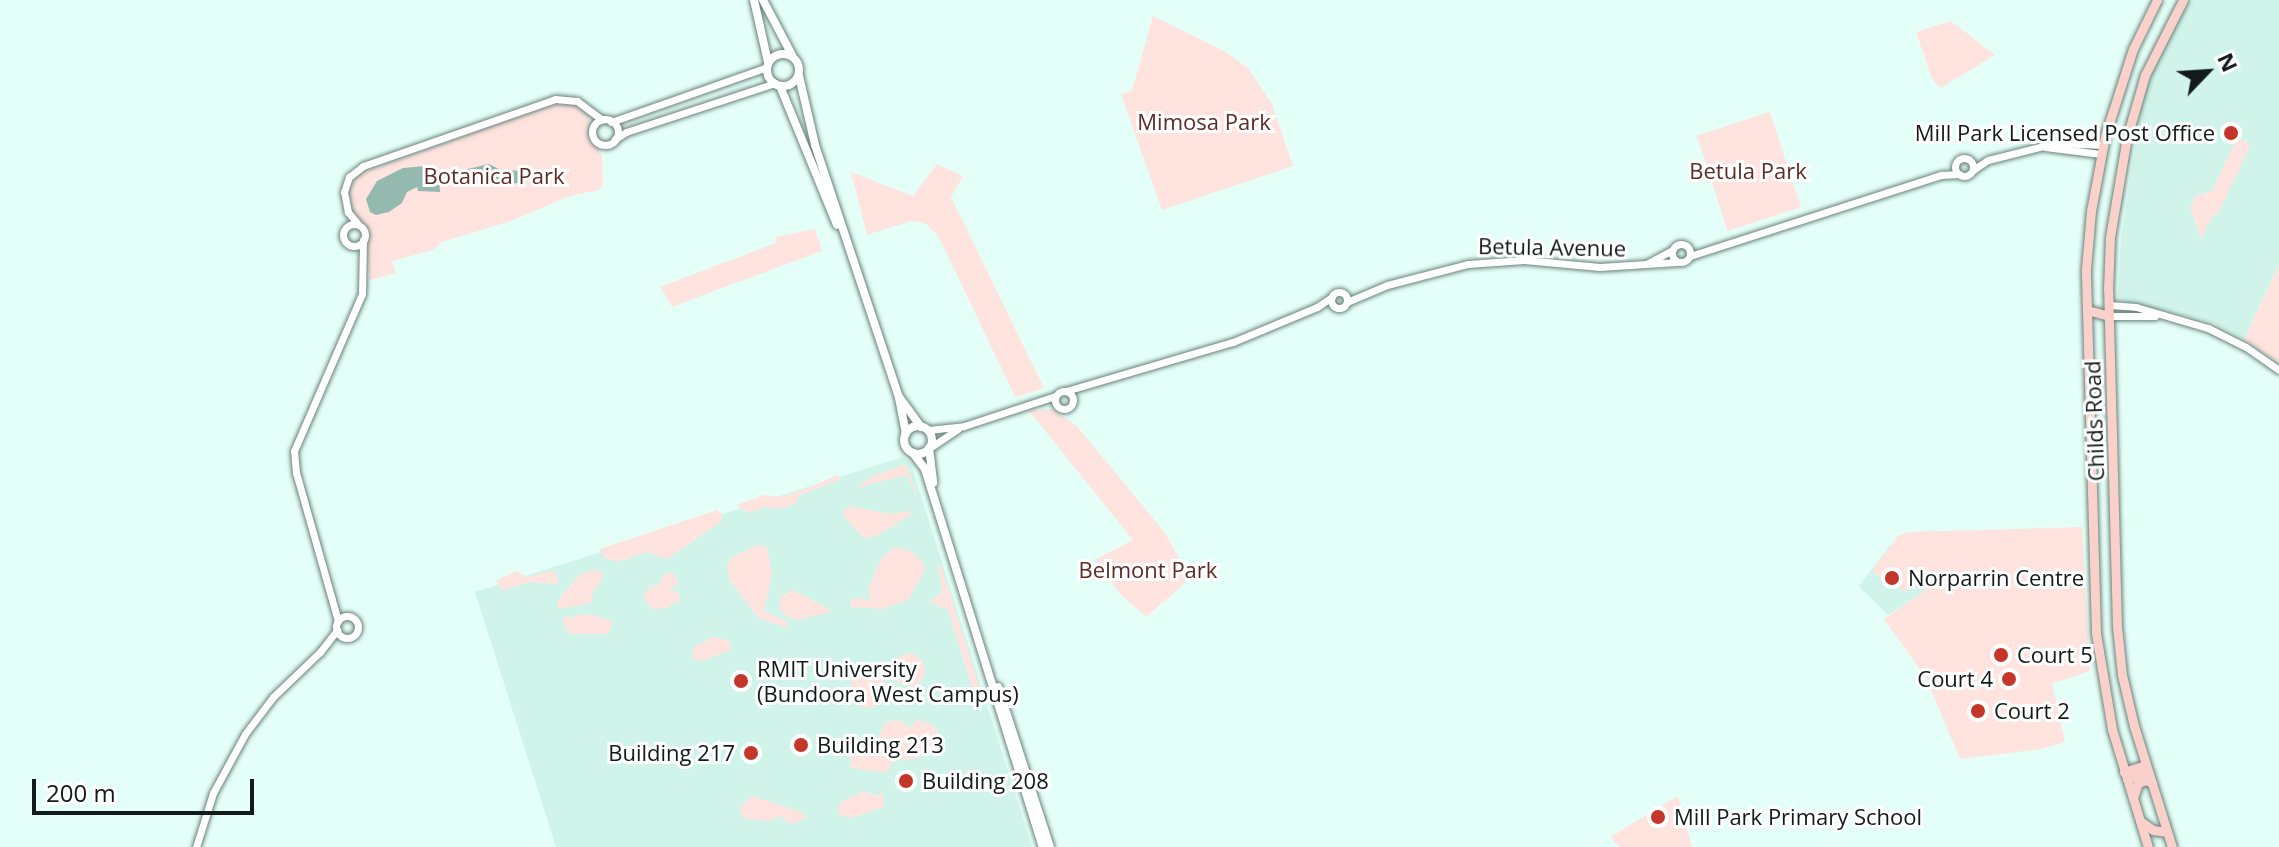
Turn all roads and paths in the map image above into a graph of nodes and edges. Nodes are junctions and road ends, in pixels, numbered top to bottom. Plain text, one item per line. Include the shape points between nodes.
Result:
1 (754, 0) edge
2 (763, 0) edge
3 (2157, 0) edge
4 (2183, 0) edge
5 (792, 56) junction
6 (768, 65) junction
7 (799, 76) junction
8 (777, 85) junction
9 (688, 95) junction
10 (587, 108) junction
11 (693, 109) junction
12 (602, 120) junction
13 (611, 122) junction
14 (594, 126) junction
15 (615, 139) junction
16 (2102, 150) junction
17 (2123, 153) junction
18 (1988, 160) junction
19 (1970, 161) junction
20 (1956, 165) junction
21 (1973, 170) junction
22 (1959, 174) junction
23 (1941, 175) junction
24 (348, 212) junction
25 (358, 224) junction
26 (347, 227) junction
27 (845, 235) junction
28 (363, 240) junction
29 (353, 245) junction
30 (1671, 251) junction
31 (1689, 252) junction
32 (363, 258) junction
33 (1677, 262) junction
34 (1646, 264) junction
35 (1332, 297) junction
36 (1346, 298) junction
37 (1317, 307) junction
38 (1335, 307) junction
39 (2087, 310) junction
40 (2109, 310) junction
41 (2279, 370) edge
42 (1095, 385) junction
43 (1066, 391) junction
44 (1055, 396) junction
45 (899, 398) junction
46 (1073, 400) junction
47 (1031, 405) junction
48 (1059, 407) junction
49 (964, 426) junction
50 (924, 429) junction
51 (906, 433) junction
52 (930, 448) junction
53 (913, 453) junction
54 (934, 498) junction
55 (342, 618) junction
56 (337, 630) junction
57 (347, 638) junction
58 (982, 650) junction
59 (320, 652) junction
60 (2147, 768) junction
61 (2126, 775) junction
62 (2152, 783) junction
63 (2133, 798) junction
64 (2140, 821) junction
65 (2167, 832) junction
66 (196, 847) edge
67 (1043, 847) edge
68 (1050, 847) edge
69 (2148, 847) edge
70 (2172, 847) edge

1 - 6 main road
2 - 5 main road
3 - 16 main road, Childs Road via 2123,75
4 - 17 main road, Childs Road via 2141,86
5 - 6 main road via 781,53
5 - 7 main road
6 - 8 main road
6 - 9 street
7 - 8 main road via 791,84
7 - 27 main road
8 - 11 street
8 - 27 main road
9 - 11 street
9 - 13 street
10 - 12 street
10 - 14 street
10 - 24 street via 571,99 555,99 363,166 345,187
11 - 15 street
12 - 13 street
12 - 14 street
13 - 15 street
14 - 15 street via 598,143 607,145
16 - 17 main road
16 - 18 street via 2065,142
16 - 39 main road, Childs Road via 2088,239
17 - 40 main road, Childs Road via 2110,237
18 - 19 street
18 - 21 street
19 - 20 street via 1961,159
19 - 21 street
20 - 22 street
20 - 23 street, Betula Avenue
21 - 22 street
22 - 23 street, Betula Avenue
23 - 31 street, Betula Avenue
24 - 25 street
24 - 26 street
25 - 26 street
25 - 28 street
26 - 29 street via 343,237
27 - 45 main road
28 - 29 street
28 - 32 street
29 - 32 street
30 - 31 street, Betula Avenue via 1679,244
30 - 33 street
30 - 34 street, Betula Avenue
31 - 33 street, Betula Avenue
32 - 55 street via 360,299 294,451 296,473
33 - 34 street, Betula Avenue
34 - 36 street, Betula Avenue via 1483,262 1444,268
35 - 36 street via 1337,293
35 - 37 street
35 - 38 street
36 - 38 street via 1342,307
37 - 38 street
37 - 42 street via 1233,342
39 - 40 main road
39 - 61 main road, Childs Road via 2096,633 2102,686
40 - 41 street via 2136,307 2229,337
40 - 60 main road, Childs Road via 2117,627 2122,675
42 - 43 street
42 - 46 street
43 - 44 street
43 - 46 street
44 - 47 street
44 - 48 street
45 - 50 main road
45 - 51 main road
46 - 48 street via 1069,407
47 - 48 street
47 - 49 street
49 - 50 street
49 - 52 street
50 - 51 main road
50 - 52 main road via 932,438
51 - 53 main road via 905,445
52 - 53 main road
52 - 54 main road
53 - 54 main road via 924,466
54 - 58 main road
55 - 56 street
55 - 57 street via 354,618 358,626
56 - 57 street
56 - 59 street
57 - 59 street
58 - 67 main road
58 - 68 main road
59 - 66 street via 273,697 245,734 213,793
60 - 61 main road
60 - 62 main road, Childs Road
61 - 63 main road, Childs Road
62 - 63 main road via 2138,783
62 - 65 main road, Childs Road
63 - 64 main road, Childs Road
64 - 65 main road
64 - 69 main road, Childs Road
65 - 70 main road, Childs Road

